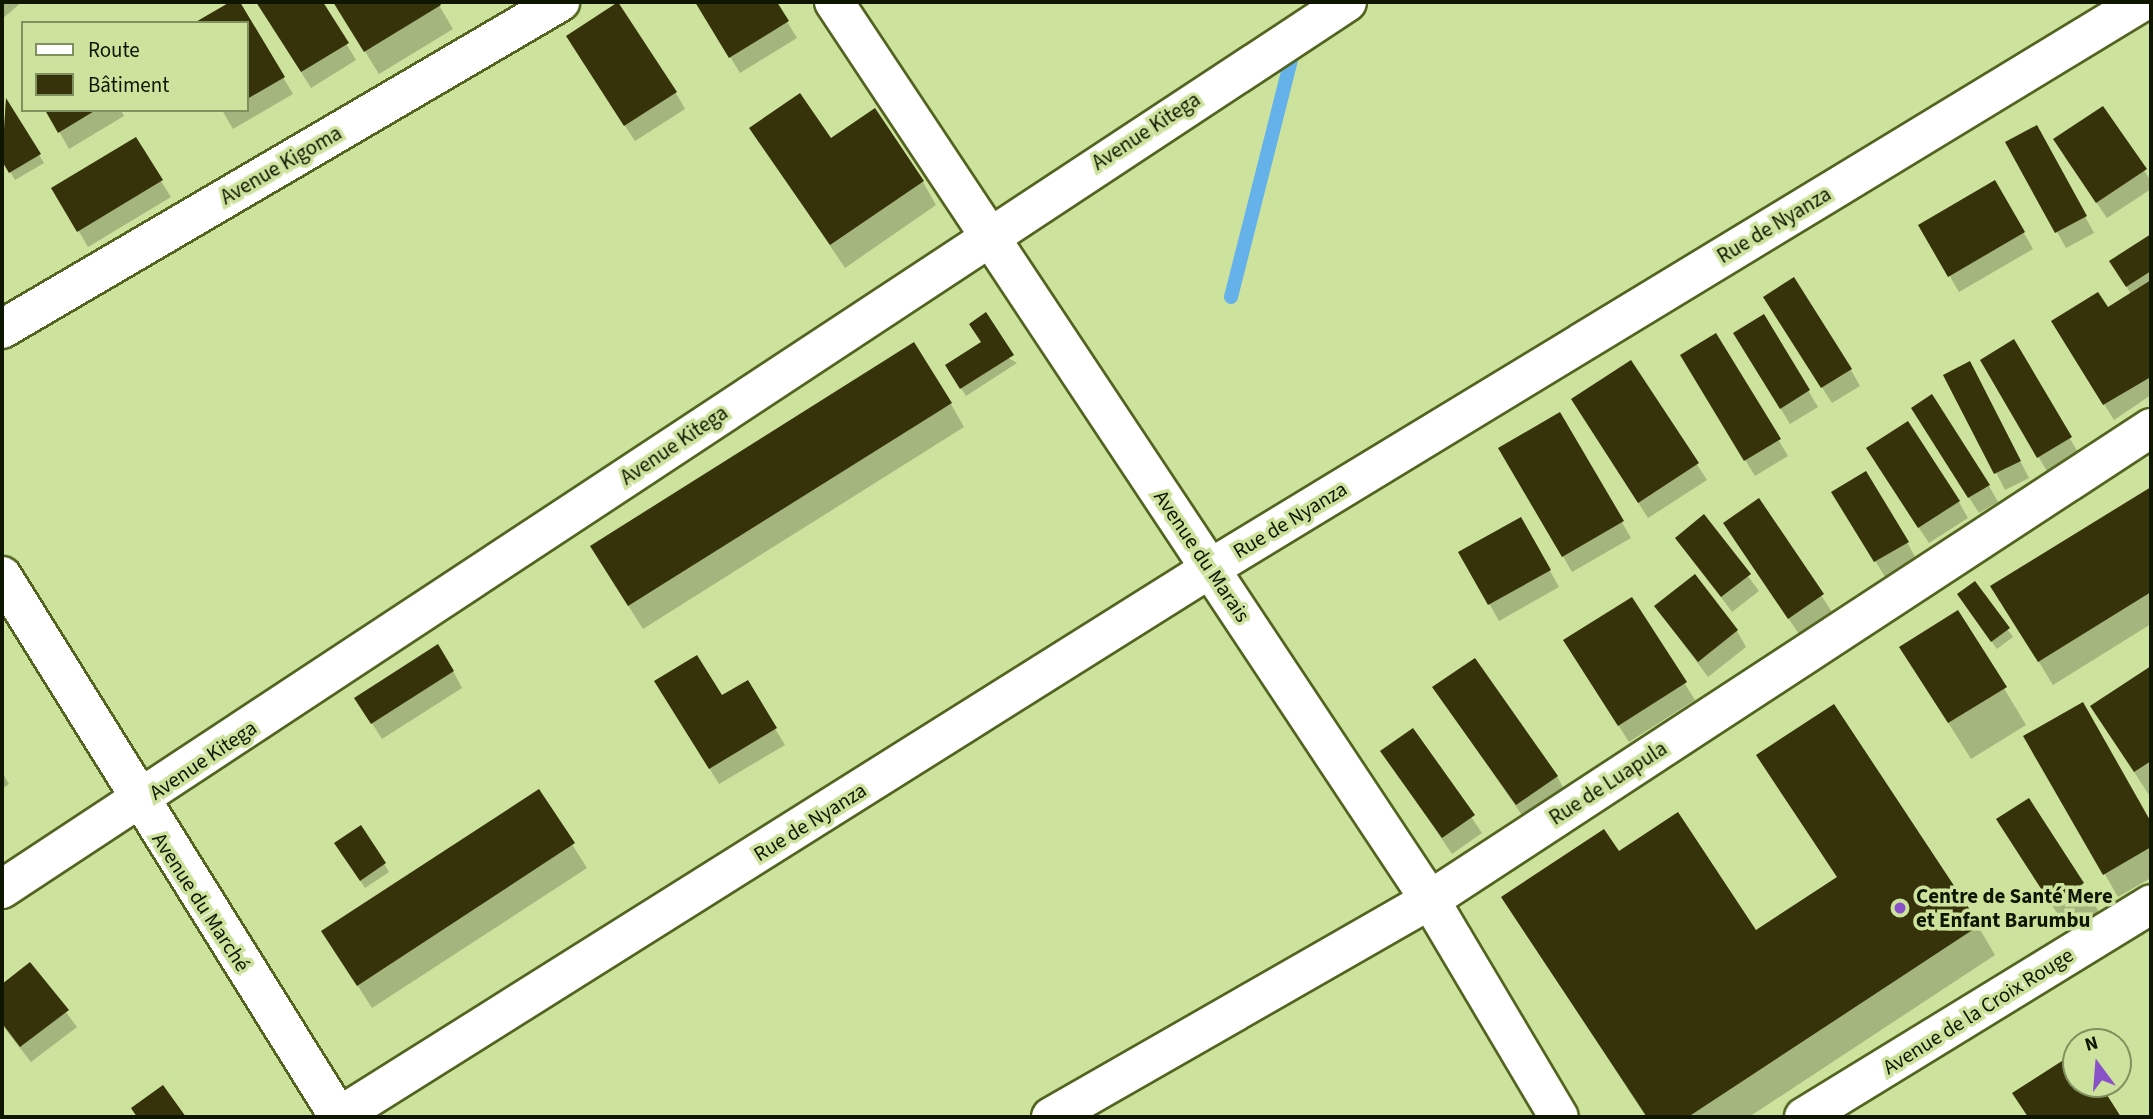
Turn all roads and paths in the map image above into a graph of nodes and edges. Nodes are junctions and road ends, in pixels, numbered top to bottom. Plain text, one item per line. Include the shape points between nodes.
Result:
1 (560, 2) edge
2 (834, 2) edge
3 (2144, 2) edge
4 (1340, 6) edge
5 (2151, 11) edge
6 (988, 235) junction
7 (2, 329) edge
8 (2151, 428) edge
9 (1211, 568) junction
10 (2, 576) edge
11 (138, 803) junction
12 (2, 889) edge
13 (1430, 900) junction
14 (2151, 904) edge
15 (339, 1117) edge
16 (1051, 1117) edge
17 (1559, 1117) edge
18 (1804, 1117) edge

1 - 7 street, Avenue Kigoma
2 - 6 street, Avenue du Marais
3 - 5 street
3 - 9 street, Rue de Nyanza
4 - 6 street, Avenue Kitega
6 - 9 street, Avenue du Marais
6 - 11 street, Avenue Kitega
8 - 13 street, Rue de Luapula
9 - 13 street, Avenue du Marais
9 - 15 street, Rue de Nyanza
10 - 11 street, Avenue du Marché
11 - 12 street, Avenue Kitega
11 - 15 street, Avenue du Marché
13 - 16 street, Rue de Luapula
13 - 17 street, Avenue du Marais
14 - 18 street, Avenue de la Croix Rouge

